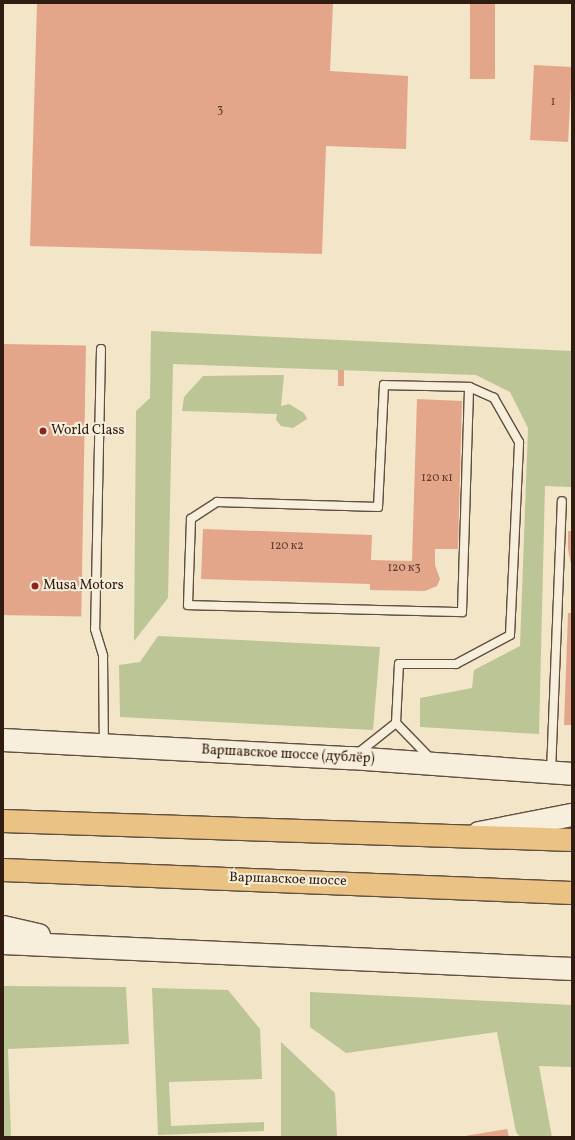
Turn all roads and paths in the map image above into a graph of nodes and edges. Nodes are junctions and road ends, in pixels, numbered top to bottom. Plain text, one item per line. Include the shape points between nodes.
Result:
1 (101, 349) dead end
2 (469, 387) junction
3 (562, 501) dead end
4 (396, 723) junction
5 (3, 740) edge
6 (104, 746) junction
7 (351, 758) junction
8 (436, 764) junction
9 (562, 774) edge
10 (572, 815) edge
11 (3, 821) edge
12 (458, 836) junction
13 (572, 840) edge
14 (3, 870) edge
15 (572, 893) edge
16 (3, 926) edge
17 (3, 943) edge
18 (138, 948) junction
19 (572, 968) edge

1 - 6 lane via 95,629 103,656
2 - 2 lane via 384,385 378,507 217,502 191,519 188,605 462,612
2 - 4 lane via 494,398 519,442 510,635 456,664 399,664
3 - 9 lane
4 - 7 lane
4 - 8 lane
5 - 6 main road, Варшавское шоссе (дублёр)
6 - 7 main road, Варшавское шоссе (дублёр)
7 - 8 main road, Варшавское шоссе (дублёр)
8 - 9 main road, Варшавское шоссе (дублёр)
10 - 12 main road
11 - 12 main road
12 - 13 main road
14 - 15 main road, Варшавское шоссе
16 - 18 main road via 49,937
17 - 18 main road
18 - 19 main road

